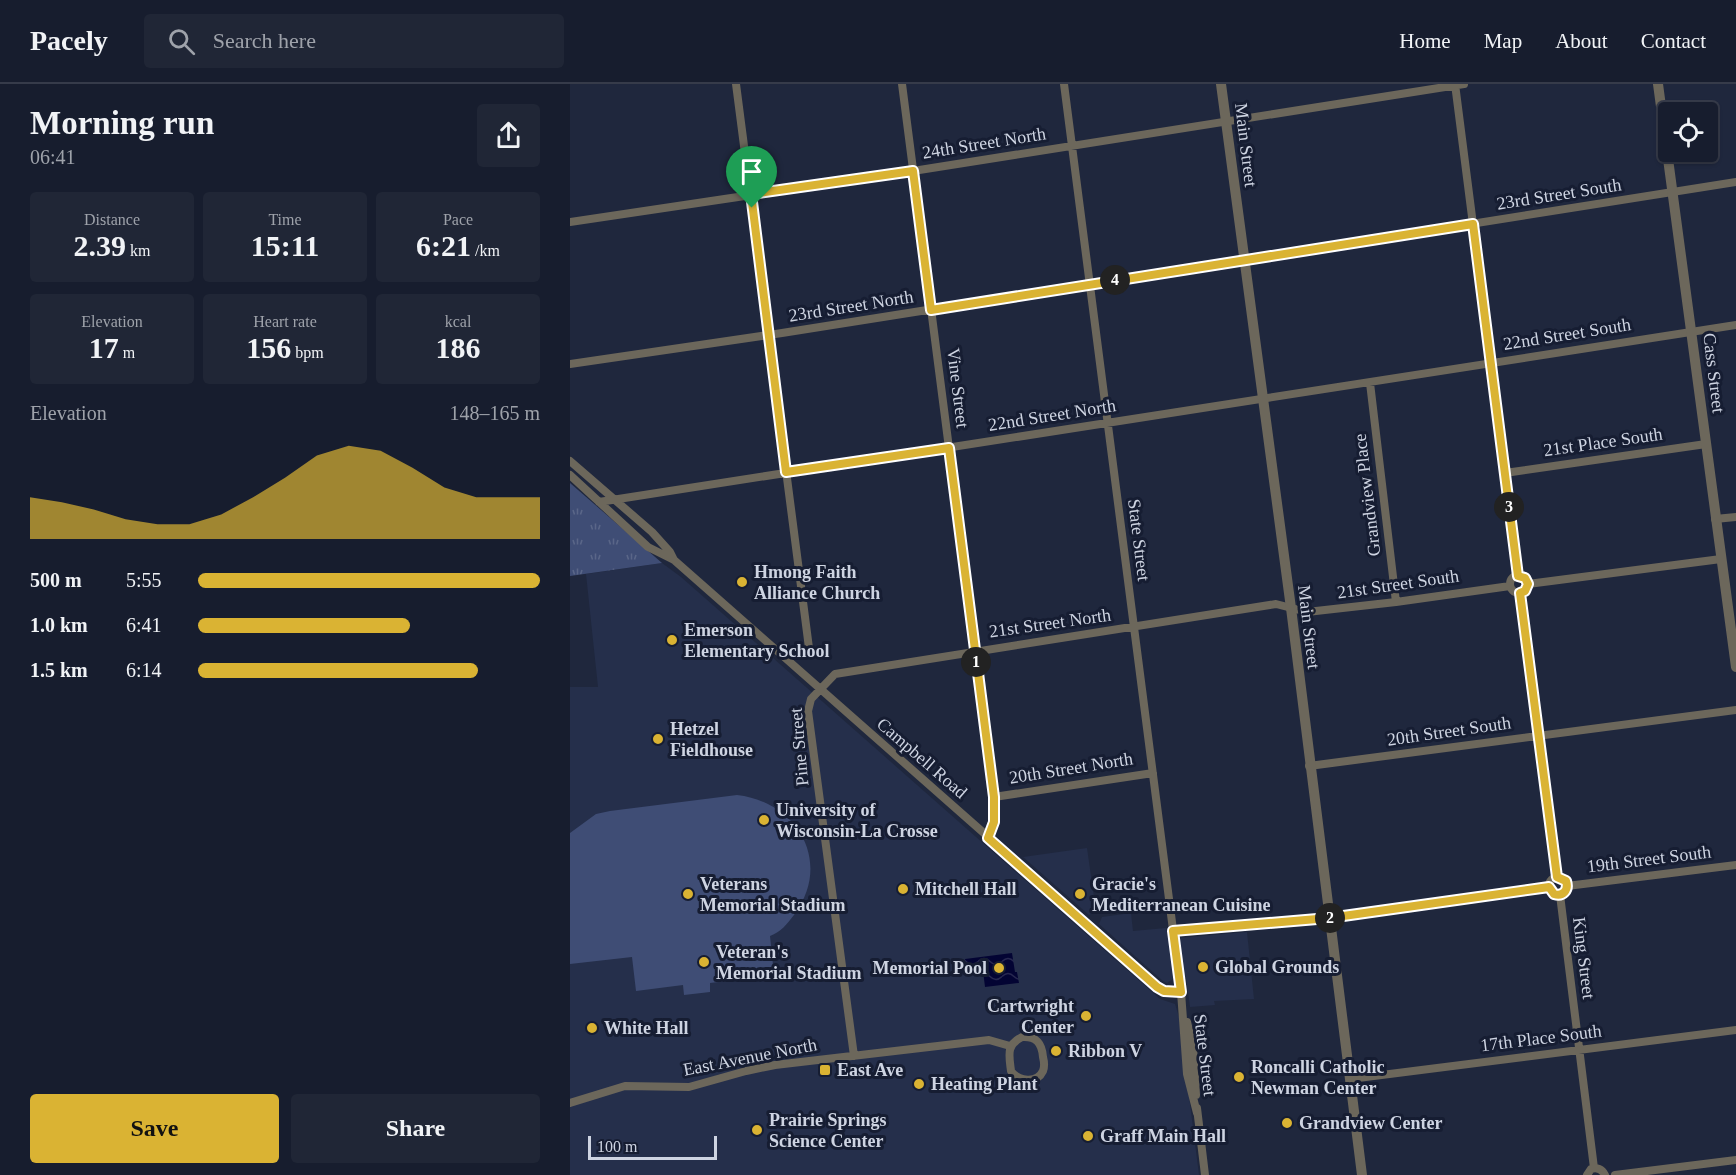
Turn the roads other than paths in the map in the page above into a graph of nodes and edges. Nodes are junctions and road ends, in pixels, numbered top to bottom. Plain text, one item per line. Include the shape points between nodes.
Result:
1 (736, 84) edge
2 (902, 84) edge
3 (1064, 84) edge
4 (1221, 84) edge
5 (1458, 84) edge
6 (1659, 84) edge
7 (1226, 121) junction
8 (1072, 145) junction
9 (913, 171) junction
10 (1736, 182) edge
11 (1673, 192) junction
12 (751, 194) junction
13 (570, 222) edge
14 (1473, 224) junction
15 (1244, 260) junction
16 (1090, 284) junction
17 (931, 310) junction
18 (1736, 325) edge
19 (1692, 332) junction
20 (769, 336) junction
21 (1490, 363) junction
22 (570, 364) edge
23 (1370, 383) junction
24 (1262, 400) junction
25 (1108, 423) junction
26 (1706, 444) junction
27 (949, 448) junction
28 (570, 461) edge
29 (786, 472) junction
30 (1505, 473) junction
31 (570, 475) edge
32 (613, 499) junction
33 (599, 502) junction
34 (1736, 517) edge
35 (1715, 519) junction
36 (1721, 559) junction
37 (674, 560) junction
38 (1518, 576) junction
39 (1528, 584) junction
40 (1510, 585) junction
41 (1520, 593) junction
42 (1396, 603) junction
43 (1291, 608) junction
44 (1134, 628) junction
45 (809, 648) dead end
46 (975, 651) junction
47 (1736, 665) edge
48 (819, 689) junction
49 (1736, 710) edge
50 (1539, 735) junction
51 (1309, 766) junction
52 (1153, 772) junction
53 (994, 797) junction
54 (988, 838) junction
55 (1736, 865) edge
56 (1557, 877) junction
57 (1567, 886) junction
58 (1549, 887) junction
59 (1560, 895) junction
60 (1329, 918) junction
61 (1173, 931) junction
62 (1181, 996) junction
63 (1736, 1030) edge
64 (1010, 1046) junction
65 (1579, 1050) junction
66 (854, 1056) junction
67 (1350, 1079) junction
68 (570, 1102) edge
69 (1736, 1160) edge
70 (1594, 1168) junction
71 (1205, 1175) edge
72 (1362, 1175) edge
73 (1587, 1175) edge
74 (1605, 1175) edge
75 (1615, 1175) edge

1 - 12 street
2 - 9 street, Vine Street
3 - 8 street, State Street
4 - 7 street, Main Street
5 - 7 street, 24th Street North
5 - 14 street
6 - 11 street, Cass Street
7 - 8 street, 24th Street North
7 - 15 street, Main Street
8 - 9 street, 24th Street North
8 - 16 street, State Street
9 - 12 street, 24th Street North
9 - 17 street, Vine Street
10 - 11 street, 23rd Street South
11 - 14 street, 23rd Street South
11 - 19 street, Cass Street
12 - 13 street, 24th Street North
12 - 20 street
14 - 15 street, 23rd Street South
14 - 21 street
15 - 16 street, 23rd Street North
15 - 24 street, Main Street
16 - 17 street, 23rd Street North
16 - 25 street, State Street
17 - 20 street, 23rd Street North
17 - 27 street, Vine Street
18 - 19 street, 22nd Street South
19 - 21 street, 22nd Street South
19 - 26 street, Cass Street
20 - 22 street, 23rd Street North
20 - 29 street
21 - 23 street, 22nd Street South
21 - 30 street
23 - 24 street, 22nd Street South
23 - 42 street, Grandview Place
24 - 25 street, 22nd Street North
24 - 43 street, Main Street
25 - 27 street, 22nd Street North
25 - 44 street, State Street
26 - 30 street, 21st Place South
26 - 35 street, Cass Street
27 - 29 street, 22nd Street North
27 - 46 street, Vine Street
28 - 32 street, Campbell Road
29 - 32 street, 22nd Street North
29 - 45 street
30 - 38 street
31 - 33 street, Campbell Road
32 - 33 street, 22nd Street North
32 - 37 street, Campbell Road via 664,544
33 - 37 street, Campbell Road via 648,547
34 - 35 street
35 - 36 street, Cass Street
36 - 39 street
36 - 47 street, Cass Street
37 - 48 street, Campbell Road
38 - 39 street
38 - 40 street
39 - 41 street
40 - 41 street
40 - 42 street, 21st Street South
41 - 50 street
42 - 43 street, 21st Street South via 1307,612
43 - 44 street, 21st Street North via 1276,604
43 - 51 street, Main Street
44 - 46 street, 21st Street North
44 - 52 street, State Street
46 - 48 street, 21st Street North via 835,674
46 - 53 street, Vine Street
48 - 54 street, Campbell Road
48 - 66 street, Pine Street via 808,711
49 - 50 street, 20th Street South
50 - 51 street, 20th Street South
50 - 56 street
51 - 60 street, Main Street
52 - 53 street, 20th Street North
52 - 61 street, State Street
53 - 54 street, Vine Street via 994,822
54 - 62 street, Campbell Road via 1157,987
55 - 57 street, 19th Street South
56 - 57 street via 1564,879
56 - 58 street
57 - 59 street
58 - 59 street
58 - 60 street
59 - 65 street, King Street
60 - 61 street
60 - 67 street, Main Street
61 - 62 street, State Street
62 - 71 street, State Street via 1193,1054
63 - 65 street, 17th Place South
64 - 64 street, East Avenue North via 1014,1075 1026,1080 1039,1076 1044,1065 1040,1043 1022,1037
64 - 66 street, East Avenue North via 989,1040
65 - 67 street, 17th Place South
65 - 70 street, King Street
66 - 68 street, East Avenue North via 775,1065 701,1086 625,1086
67 - 72 street, Main Street
69 - 75 street
70 - 73 street
70 - 74 street

